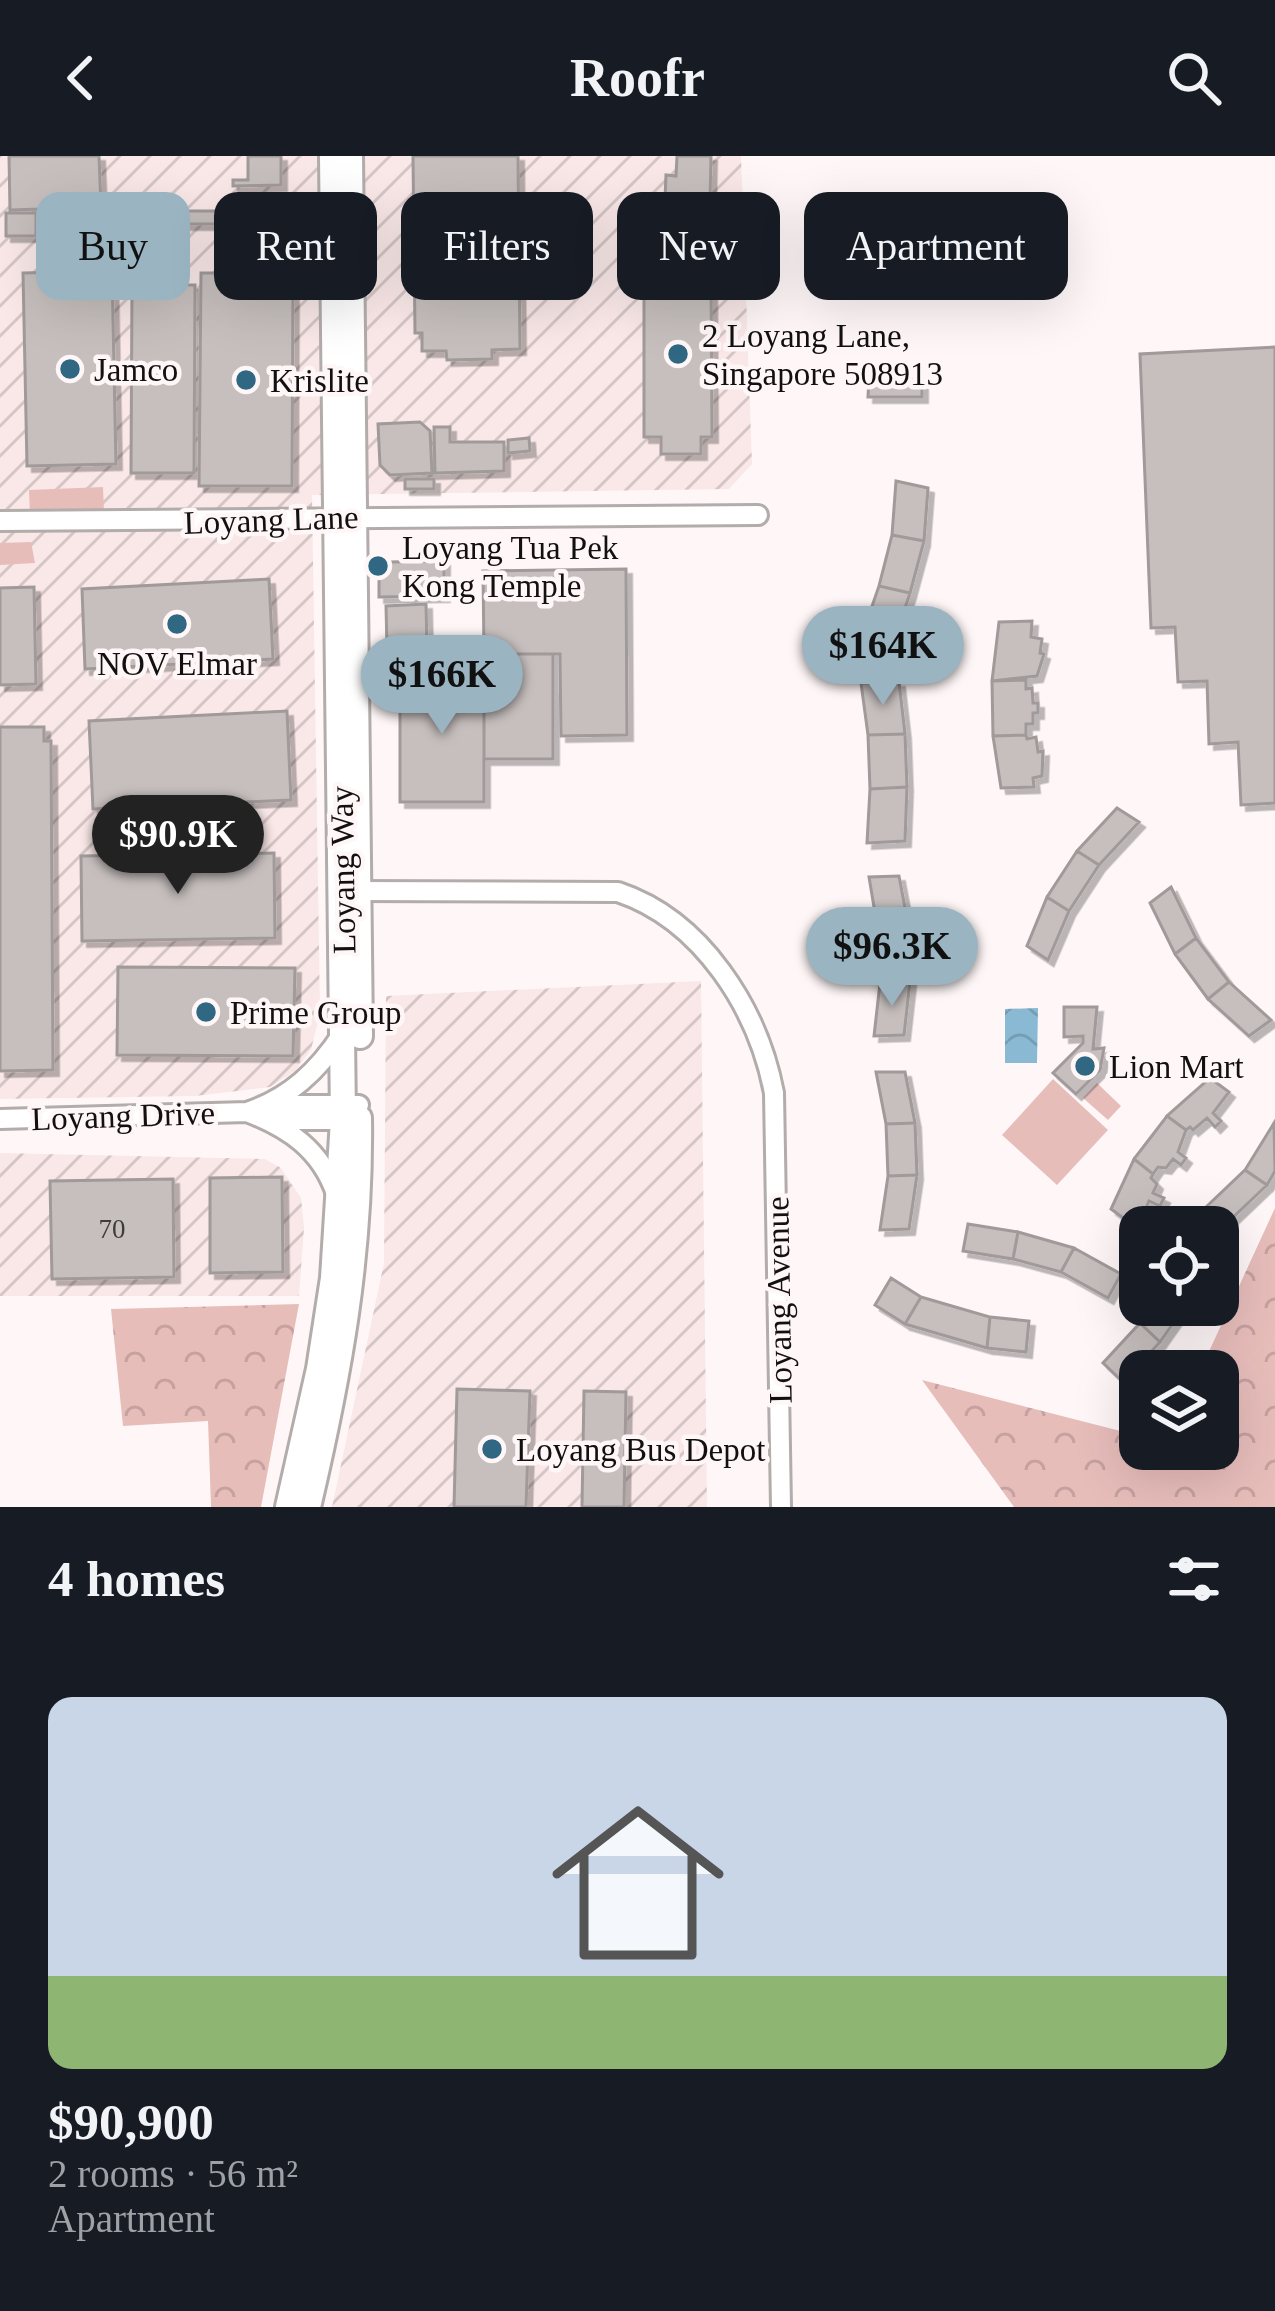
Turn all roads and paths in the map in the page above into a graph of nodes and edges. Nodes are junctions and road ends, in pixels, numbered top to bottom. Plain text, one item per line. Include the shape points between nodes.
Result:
1 (332, 156) edge
2 (350, 156) edge
3 (758, 515) dead end
4 (347, 517) junction
5 (0, 521) edge
6 (361, 854) junction
7 (352, 890) junction
8 (399, 891) junction
9 (344, 1030) junction
10 (268, 1112) junction
11 (351, 1112) junction
12 (0, 1119) edge
13 (339, 1204) junction
14 (288, 1507) edge
15 (308, 1507) edge
16 (782, 1507) edge

1 - 4 main road, Loyang Way
2 - 4 main road, Loyang Way
3 - 4 street, Loyang Lane
4 - 5 street, Loyang Lane
4 - 6 main road, Loyang Way
4 - 7 main road, Loyang Way
6 - 7 main road, Loyang Way
6 - 8 street
7 - 8 street
7 - 9 main road, Loyang Way
7 - 11 main road, Loyang Way
8 - 16 street, Loyang Avenue via 591,892 655,918 692,946 738,1018 774,1093
9 - 10 street via 310,1076
9 - 11 main road, Loyang Way
10 - 11 street, Loyang Drive
10 - 12 street, Loyang Drive
10 - 13 street, Loyang Drive via 311,1150
11 - 13 main road, Loyang Way
11 - 15 main road, Loyang Way via 353,1282
13 - 14 main road, Loyang Way via 319,1369

